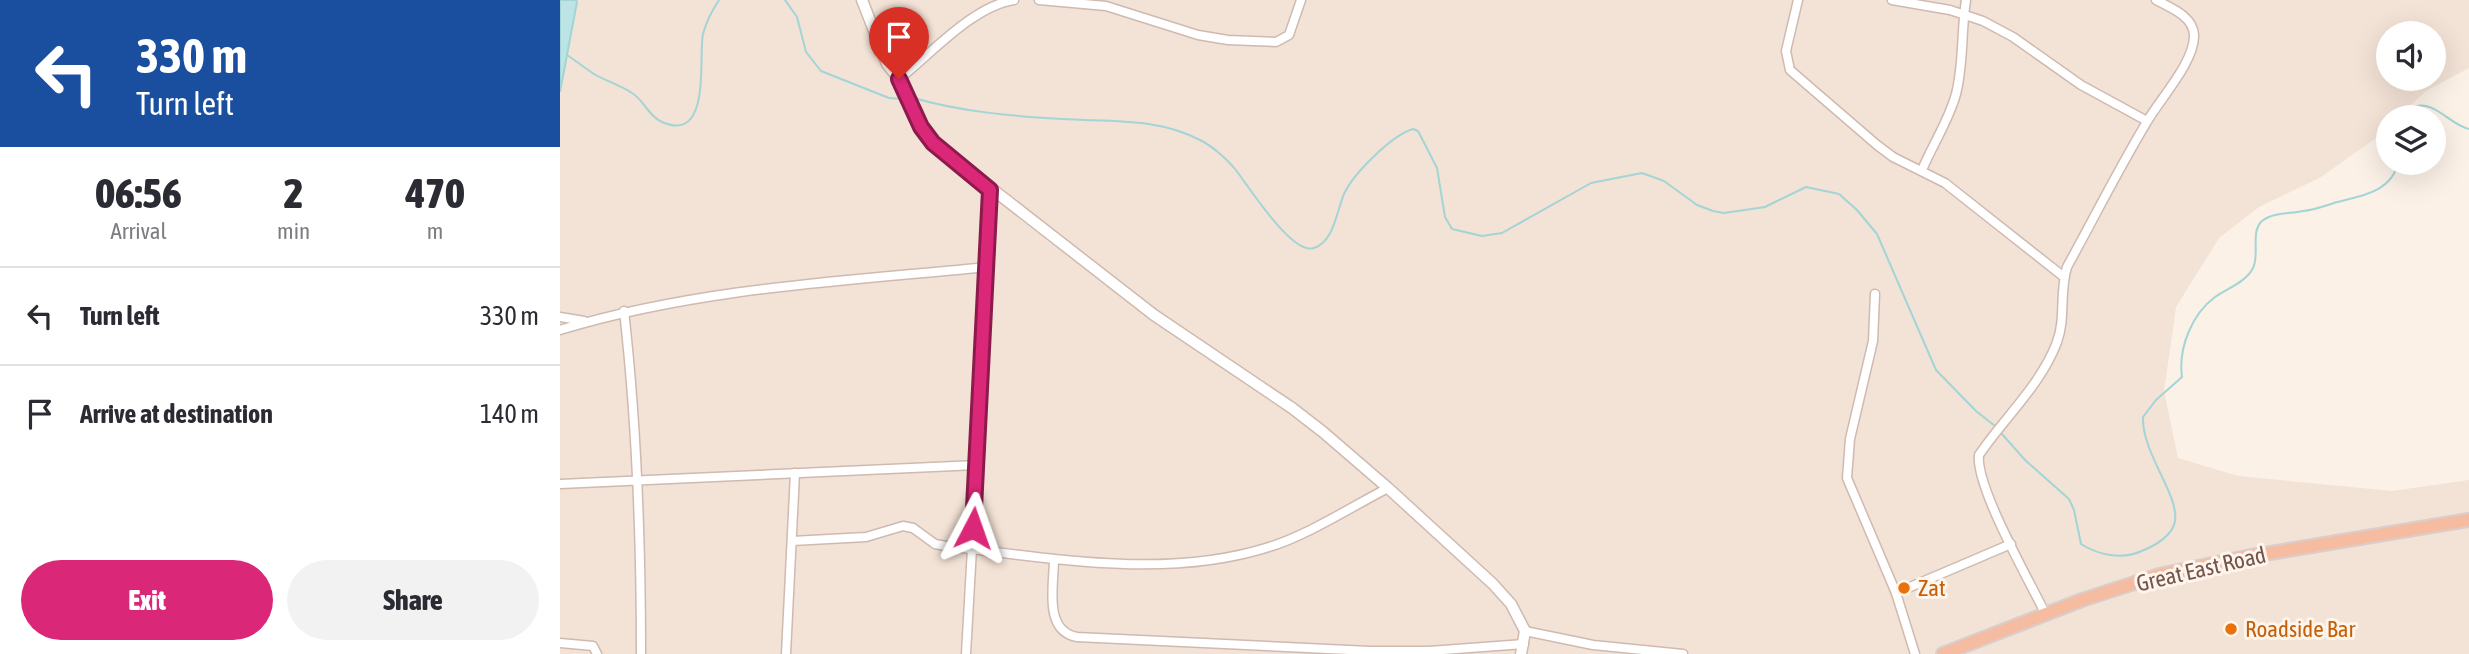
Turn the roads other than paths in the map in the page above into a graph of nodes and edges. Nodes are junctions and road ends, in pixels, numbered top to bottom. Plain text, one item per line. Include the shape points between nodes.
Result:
1 (862, 0) edge
2 (1014, 0) edge
3 (1039, 0) edge
4 (1301, 0) edge
5 (1798, 0) edge
6 (1892, 0) edge
7 (1966, 0) edge
8 (2157, 0) edge
9 (1964, 13) junction
10 (899, 79) junction
11 (2147, 121) junction
12 (1922, 170) junction
13 (990, 190) junction
14 (988, 267) junction
15 (2064, 277) junction
16 (1875, 294) dead end
17 (624, 312) junction
18 (560, 317) edge
19 (587, 322) junction
20 (560, 330) edge
21 (977, 465) junction
22 (795, 473) junction
23 (638, 479) junction
24 (560, 484) edge
25 (1388, 488) junction
26 (2469, 520) edge
27 (792, 541) junction
28 (2011, 544) junction
29 (972, 549) junction
30 (1054, 559) junction
31 (1896, 593) junction
32 (2045, 613) junction
33 (1525, 631) junction
34 (560, 643) edge
35 (1522, 649) edge
36 (597, 654) edge
37 (641, 654) edge
38 (786, 654) edge
39 (966, 654) edge
40 (1683, 654) edge
41 (1915, 654) edge
42 (1942, 654) edge

1 - 10 street via 887,64
2 - 10 street via 977,16
3 - 4 street via 1106,6 1228,40 1276,42 1289,35
5 - 12 street via 1786,51 1790,70 1877,145
6 - 9 street
7 - 9 street
8 - 11 street via 2185,17 2194,38 2182,68
9 - 11 street via 2003,31 2064,75
9 - 12 street via 1957,91
10 - 13 street via 933,143
11 - 15 street
12 - 15 street
13 - 14 street
13 - 25 street via 1154,315 1292,408
14 - 17 street via 762,290
14 - 21 street
15 - 28 street via 2057,342 1979,456 1988,497
16 - 31 street via 1873,341 1850,439 1847,478
17 - 19 street
17 - 23 street
18 - 19 street
19 - 20 street
21 - 22 street
21 - 29 street
22 - 23 street
22 - 27 street
23 - 24 street
23 - 37 street
25 - 30 street via 1271,547 1233,557 1140,564
25 - 33 street via 1493,584
26 - 32 highway, Great East Road via 2188,568
27 - 29 street via 866,537 903,526 935,544
27 - 38 street
28 - 31 street
28 - 32 street
29 - 30 street
29 - 39 street
30 - 35 street via 1055,621 1065,634 1077,638 1370,651
31 - 41 street
32 - 42 highway, Great East Road
33 - 35 street
33 - 40 street via 1593,645
34 - 36 street via 593,646

